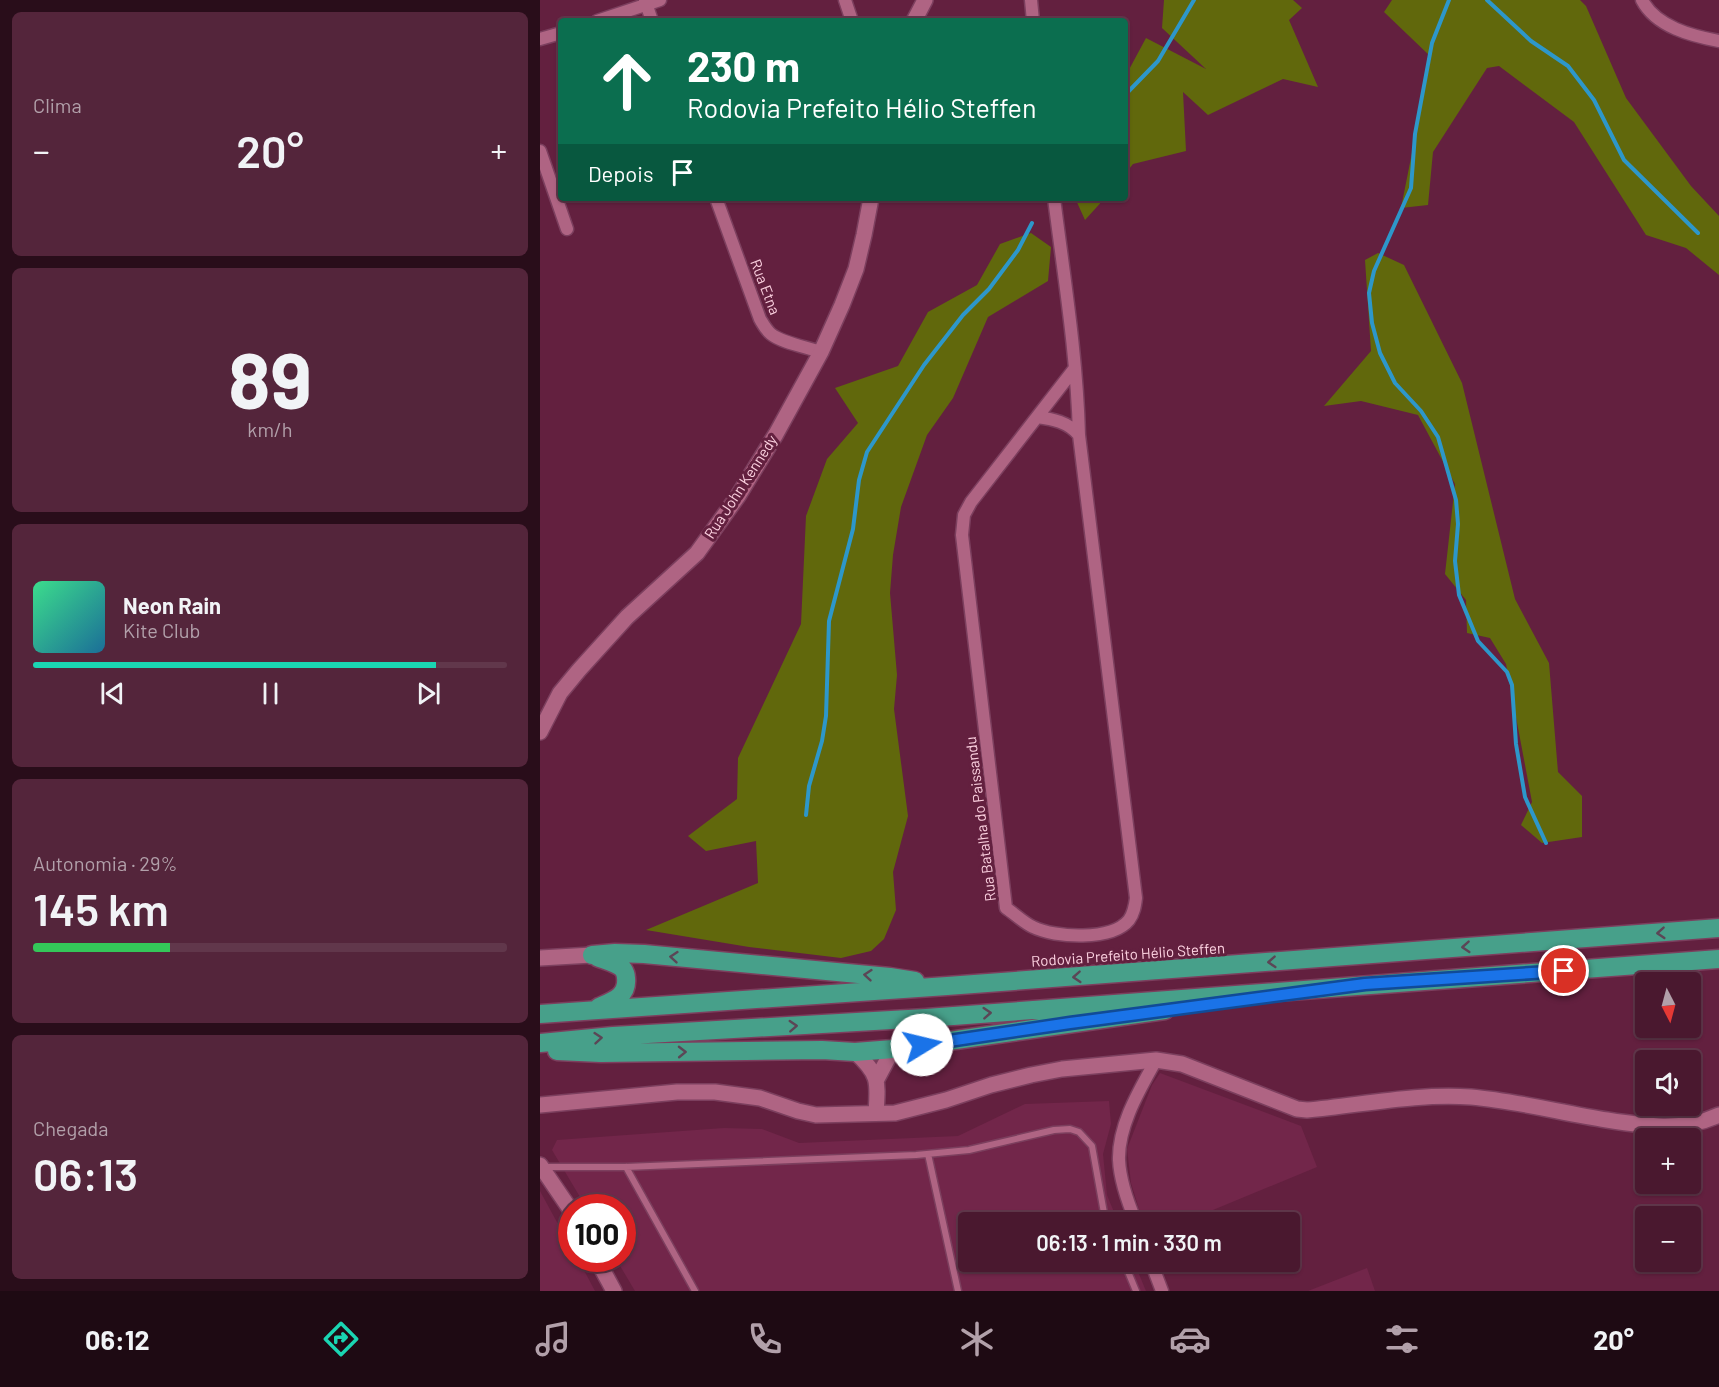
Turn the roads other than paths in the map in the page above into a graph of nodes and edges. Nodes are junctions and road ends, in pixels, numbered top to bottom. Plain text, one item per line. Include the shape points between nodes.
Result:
1 (660, 0) edge
2 (845, 0) edge
3 (925, 0) edge
4 (1030, 0) edge
5 (1642, 0) edge
6 (646, 3) edge
7 (605, 18) edge
8 (651, 18) edge
9 (851, 18) edge
10 (916, 18) edge
11 (1033, 18) edge
12 (558, 34) edge
13 (540, 39) edge
14 (1719, 41) edge
15 (540, 151) edge
16 (717, 201) edge
17 (870, 201) edge
18 (1054, 201) edge
19 (567, 229) dead end
20 (821, 352) junction
21 (1075, 368) junction
22 (1036, 417) junction
23 (1079, 435) junction
24 (540, 732) edge
25 (1719, 928) edge
26 (592, 955) junction
27 (540, 958) edge
28 (1719, 959) edge
29 (1365, 984) junction
30 (947, 986) junction
31 (588, 1011) junction
32 (540, 1014) edge
33 (540, 1043) edge
34 (893, 1049) junction
35 (540, 1050) edge
36 (855, 1052) junction
37 (1156, 1060) junction
38 (877, 1079) junction
39 (540, 1105) edge
40 (876, 1113) junction
41 (1719, 1115) edge
42 (928, 1154) junction
43 (541, 1166) edge
44 (626, 1167) junction
45 (560, 1194) edge
46 (1104, 1212) edge
47 (1133, 1212) edge
48 (604, 1272) edge
49 (1128, 1272) edge
50 (1155, 1272) edge
51 (614, 1291) edge
52 (695, 1291) edge
53 (958, 1291) edge
54 (1136, 1291) edge
55 (1162, 1291) edge

1 - 6 street
2 - 9 street
3 - 10 street
4 - 11 street
5 - 14 street via 1655,16 1673,28 1697,38
6 - 7 street
6 - 8 street
12 - 13 street
15 - 19 street
16 - 20 street, Rua Etna via 765,329 779,339
17 - 20 street, Rua John Kennedy via 856,269
18 - 21 street, Rua Batalha do Paissandu
20 - 24 street, Rua John Kennedy via 738,496 697,553 627,617 579,670 560,693
21 - 22 street, Rua Batalha do Paissandu
21 - 23 street, Rua Batalha do Paissandu
22 - 23 street via 1060,422
22 - 23 street, Rua Batalha do Paissandu via 971,502 964,515 962,535 1006,908 1033,927 1061,935 1085,936 1123,925 1135,909 1136,898
25 -> 30 highway, Rodovia Prefeito Hélio Steffen
26 - 27 street
30 -> 26 highway via 644,954
26 - 31 highway via 622,967 626,988 614,1001
28 - 29 highway
33 -> 29 highway
29 - 34 highway
30 - 31 highway, Rodovia Prefeito Hélio Steffen
31 - 32 highway, Rodovia Prefeito Hélio Steffen
34 - 36 highway
34 - 38 street
35 -> 36 highway
36 - 38 street
37 - 40 street via 1062,1069 895,1113
37 - 41 street via 1182,1064 1297,1109 1442,1097 1500,1101 1641,1125 1681,1126
37 - 47 street via 1134,1099 1121,1137 1119,1159
38 - 40 street
39 - 40 street via 715,1092 760,1098 816,1115
42 - 44 lane
42 - 46 lane via 969,1150 1070,1129 1079,1132 1092,1146
42 - 53 lane
43 - 44 lane
43 - 45 street
44 - 52 lane
48 - 51 street
49 - 54 lane
50 - 55 street

